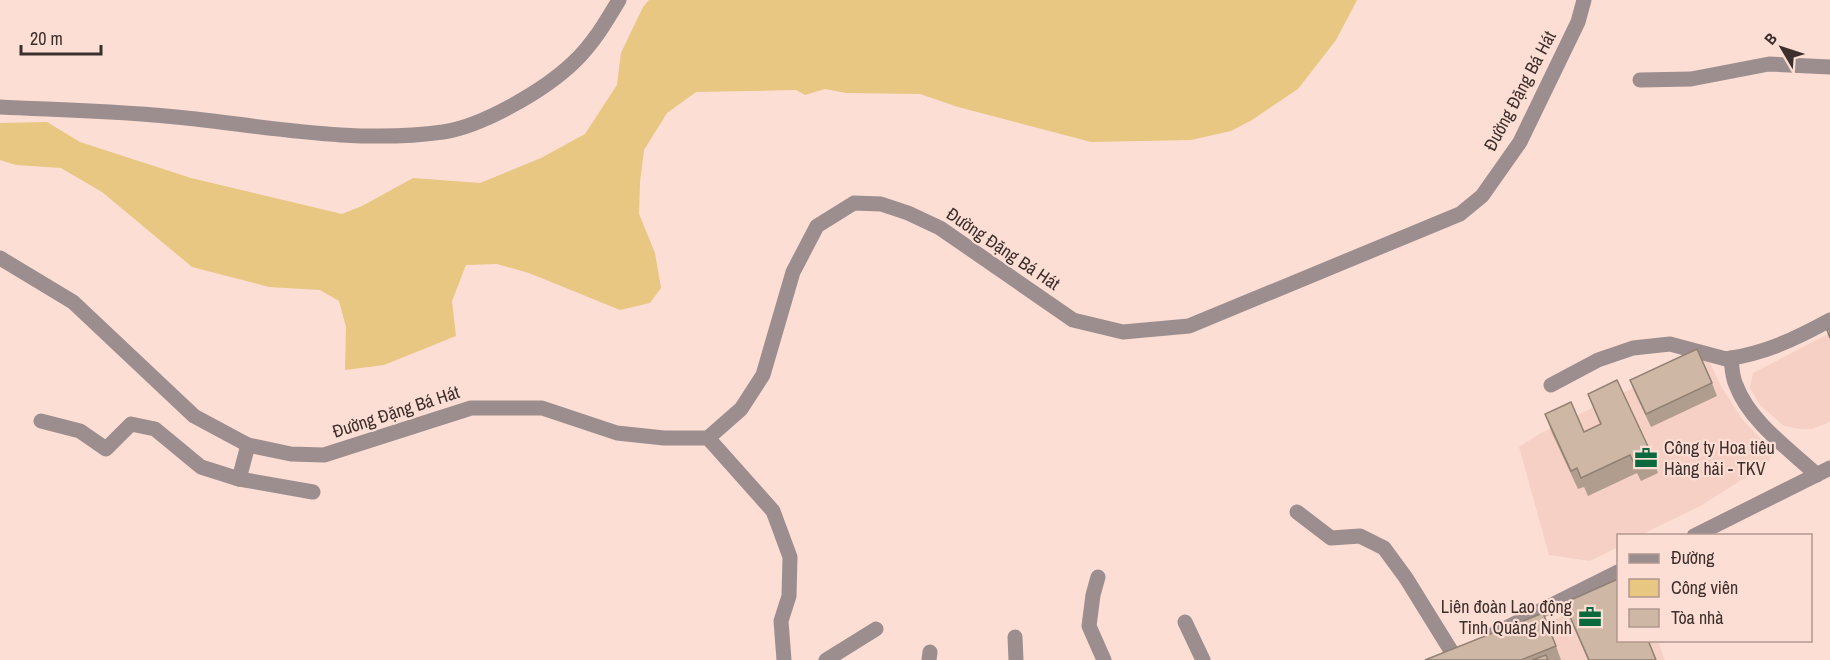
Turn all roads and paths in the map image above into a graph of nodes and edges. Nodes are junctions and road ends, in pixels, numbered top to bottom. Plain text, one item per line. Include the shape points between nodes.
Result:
1 (620, 0) edge
2 (1584, 0) edge
3 (1830, 67) edge
4 (1640, 80) dead end
5 (0, 107) edge
6 (0, 258) edge
7 (1830, 320) edge
8 (1731, 358) junction
9 (1551, 385) dead end
10 (41, 421) dead end
11 (708, 438) junction
12 (248, 445) junction
13 (1824, 471) edge
14 (239, 479) junction
15 (313, 492) dead end
16 (1297, 512) dead end
17 (1698, 534) edge
18 (1617, 572) edge
19 (1098, 577) dead end
20 (1185, 622) dead end
21 (876, 629) dead end
22 (1015, 637) dead end
23 (1458, 652) edge
24 (784, 660) edge
25 (826, 660) edge
26 (1016, 660) edge
27 (1104, 660) edge
28 (1203, 660) edge

1 - 5 street via 601,31 574,62 515,104 446,131 363,136 144,113
2 - 11 street, Đường Đặng Bá Hát via 1578,22 1520,142 1482,196 1460,214 1189,326 1123,332 1073,320 940,228 881,204 854,203 817,226 793,272 763,375 741,409
3 - 4 street via 1769,64 1691,79
6 - 12 street, Đường Đặng Bá Hát via 73,302 194,416
7 - 8 street via 1791,341
8 - 9 street via 1670,344 1633,348 1598,360
8 - 13 street via 1735,384 1747,406 1773,436
10 - 14 street via 80,431 106,449 131,424 155,429 201,467
11 - 12 street, Đường Đặng Bá Hát via 617,434 542,408 471,408 324,455 291,454
11 - 24 street via 773,511 790,557 789,596 781,621
12 - 14 street
13 - 17 street
14 - 15 street
16 - 23 street via 1331,538 1360,536 1384,548
18 - 23 street
19 - 27 street via 1089,626
20 - 28 street
21 - 25 street
22 - 26 street

